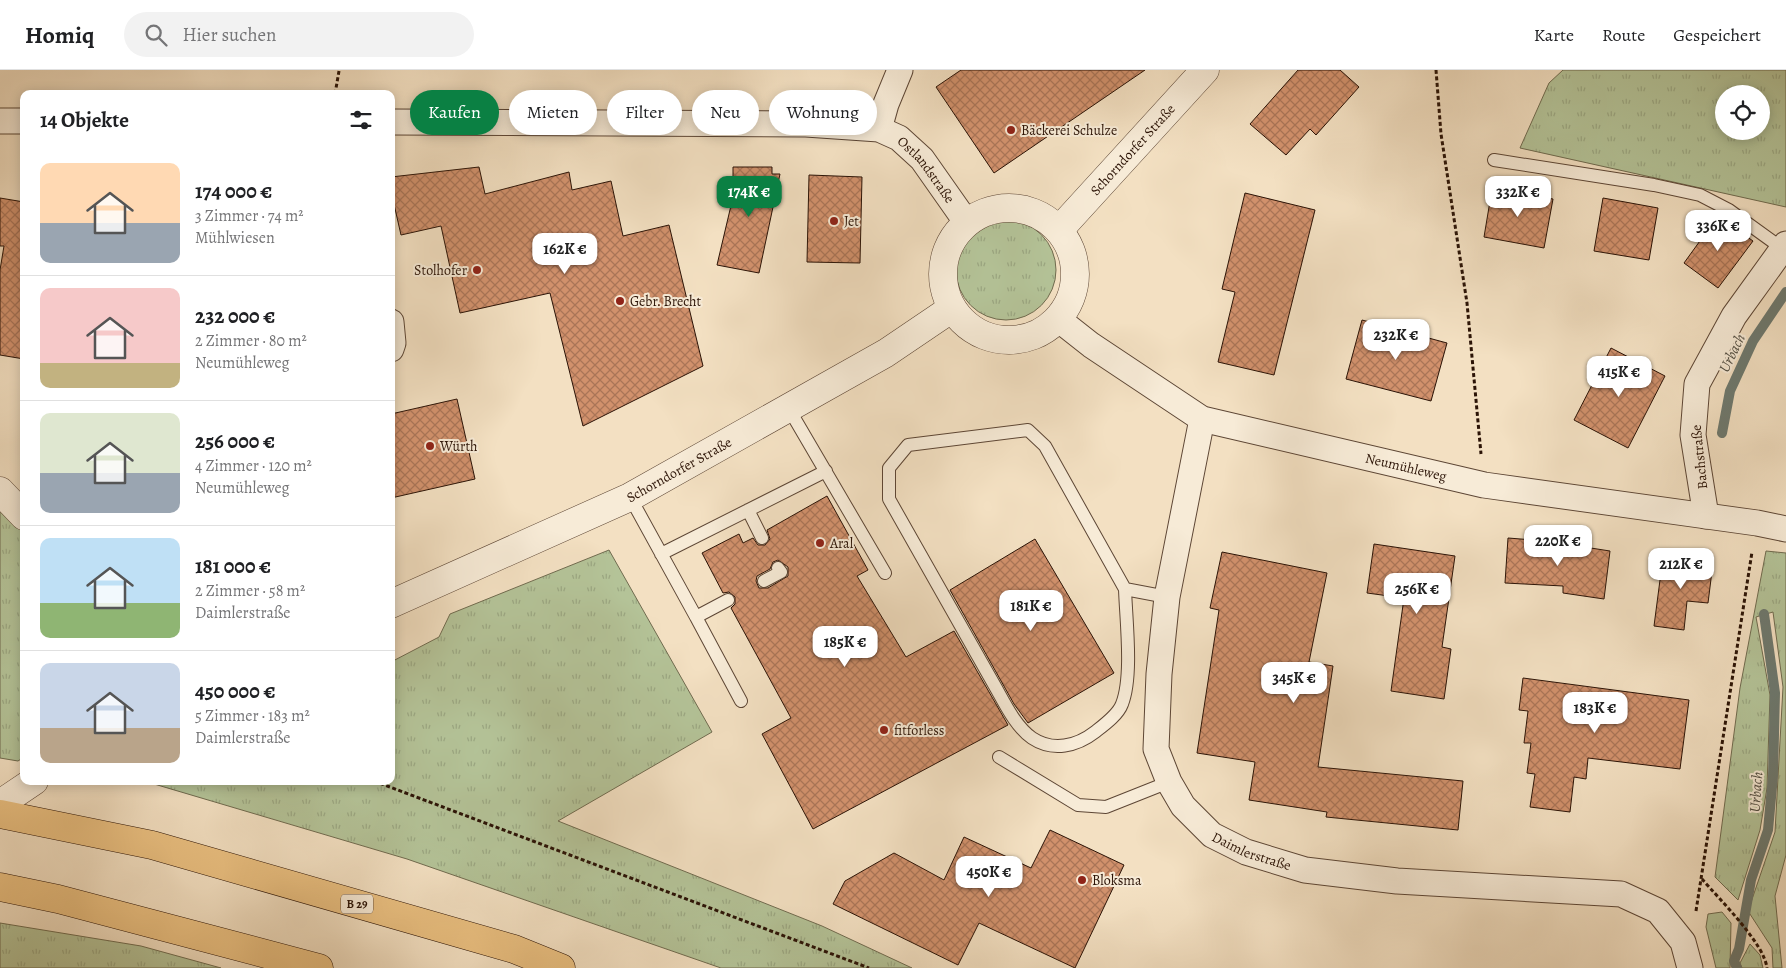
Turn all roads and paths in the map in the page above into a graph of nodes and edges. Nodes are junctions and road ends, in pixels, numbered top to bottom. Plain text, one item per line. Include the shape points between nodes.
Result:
1 (900, 70) edge
2 (1205, 70) edge
3 (1436, 70) edge
4 (339, 71) edge
5 (335, 90) edge
6 (395, 122) edge
7 (880, 129) junction
8 (1494, 160) dead end
9 (967, 223) junction
10 (1059, 230) junction
11 (1784, 247) edge
12 (951, 309) junction
13 (1058, 319) junction
14 (789, 409) junction
15 (1202, 419) junction
16 (826, 471) junction
17 (0, 483) edge
18 (1484, 485) junction
19 (0, 491) edge
20 (20, 494) edge
21 (630, 497) junction
22 (748, 510) junction
23 (20, 512) edge
24 (1706, 516) junction
25 (1757, 523) junction
26 (1786, 529) edge
27 (762, 538) dead end
28 (661, 554) junction
29 (778, 568) dead end
30 (885, 573) dead end
31 (764, 581) dead end
32 (1126, 589) junction
33 (1167, 597) junction
34 (396, 600) edge
35 (728, 600) dead end
36 (696, 617) junction
37 (741, 701) dead end
38 (999, 756) dead end
39 (1169, 782) junction
40 (28, 785) edge
41 (385, 785) edge
42 (0, 804) edge
43 (0, 814) edge
44 (1702, 879) junction
45 (0, 887) edge
46 (1683, 942) junction
47 (319, 968) edge
48 (561, 968) edge
49 (868, 968) edge
50 (1690, 968) edge
51 (1767, 968) edge

1 - 7 street
2 - 10 street, Schorndorfer Straße
3 - 18 path via 1441,134 1467,303
4 - 5 path
6 - 7 street via 806,124
7 - 9 street, Ostlandstraße via 899,138 922,159
8 - 11 lane via 1700,195 1729,210
9 - 10 street via 981,213 1008,207 1036,213
9 - 12 street via 946,250 941,272
10 - 13 street via 1070,246 1075,265 1075,285 1069,303
11 - 24 street, Bachstraße via 1734,316 1697,384 1693,435
12 - 13 street via 969,328 986,337 1005,341 1024,339
12 - 14 street, Schorndorfer Straße via 886,353
13 - 15 street, Neumühleweg via 1091,345
14 - 16 lane
14 - 21 street, Schorndorfer Straße
15 - 18 street, Neumühleweg
15 - 33 street, Daimlerstraße
16 - 22 lane
16 - 30 lane
17 - 20 street
18 - 24 street, Neumühleweg
19 - 23 street
21 - 28 lane
21 - 34 street, Schorndorfer Straße
22 - 27 lane
22 - 28 lane
24 - 25 street, Neumühleweg
25 - 26 street, Neumühleweg
25 - 44 path
28 - 36 lane
29 - 31 lane via 780,572
32 - 32 lane via 1127,675 1122,705 1107,723 1070,746 1054,746 1032,738 1014,718 996,688 889,499 889,468 908,445 1028,430 1045,446
32 - 33 lane
33 - 39 street, Daimlerstraße via 1156,750
35 - 36 lane
36 - 37 lane
38 - 39 lane via 1078,806 1106,807
39 - 46 street, Daimlerstraße via 1183,806 1212,835 1246,852 1305,870 1397,881 1621,894 1658,911
40 - 42 street
41 - 49 path
43 - 48 highway, B 29 via 152,845 514,949
44 - 46 path via 1695,920
44 - 51 path via 1756,944 1766,958
45 - 47 highway via 58,899
46 - 50 street, Daimlerstraße

